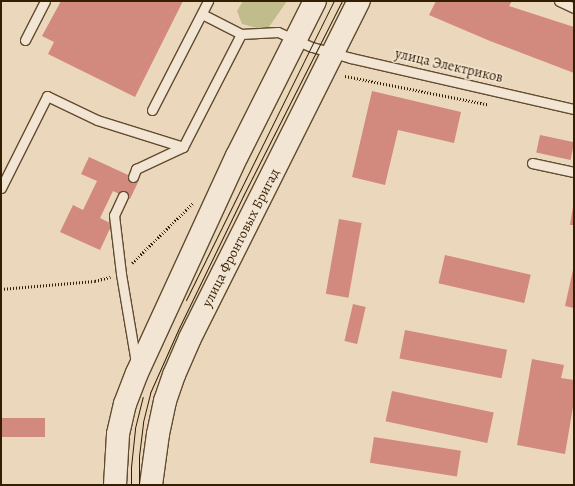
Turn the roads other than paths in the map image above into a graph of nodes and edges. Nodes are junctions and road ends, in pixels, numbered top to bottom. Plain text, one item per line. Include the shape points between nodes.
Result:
1 (45, 1) edge
2 (208, 1) edge
3 (315, 1) edge
4 (359, 1) edge
5 (559, 1) edge
6 (574, 8) edge
7 (202, 14) junction
8 (241, 34) junction
9 (296, 39) junction
10 (25, 40) dead end
11 (326, 51) junction
12 (574, 109) edge
13 (152, 110) dead end
14 (183, 146) junction
15 (532, 163) dead end
16 (574, 172) edge
17 (133, 177) dead end
18 (1, 188) edge
19 (123, 196) dead end
20 (137, 373) junction
21 (115, 485) edge
22 (151, 485) edge

1 - 10 lane
2 - 7 lane
3 - 9 main road
4 - 11 main road, улица Фронтовых Бригад
5 - 6 lane
7 - 8 lane
7 - 13 lane
8 - 9 lane, улица Электриков via 278,32
8 - 14 lane
9 - 11 lane, улица Электриков
9 - 20 main road via 238,156
11 - 12 lane, улица Электриков
11 - 22 main road, улица Фронтовых Бригад via 174,375 158,434
14 - 17 lane via 136,169
14 - 18 lane via 97,120 47,96
15 - 16 lane
19 - 20 lane via 114,215
20 - 21 main road via 118,434

